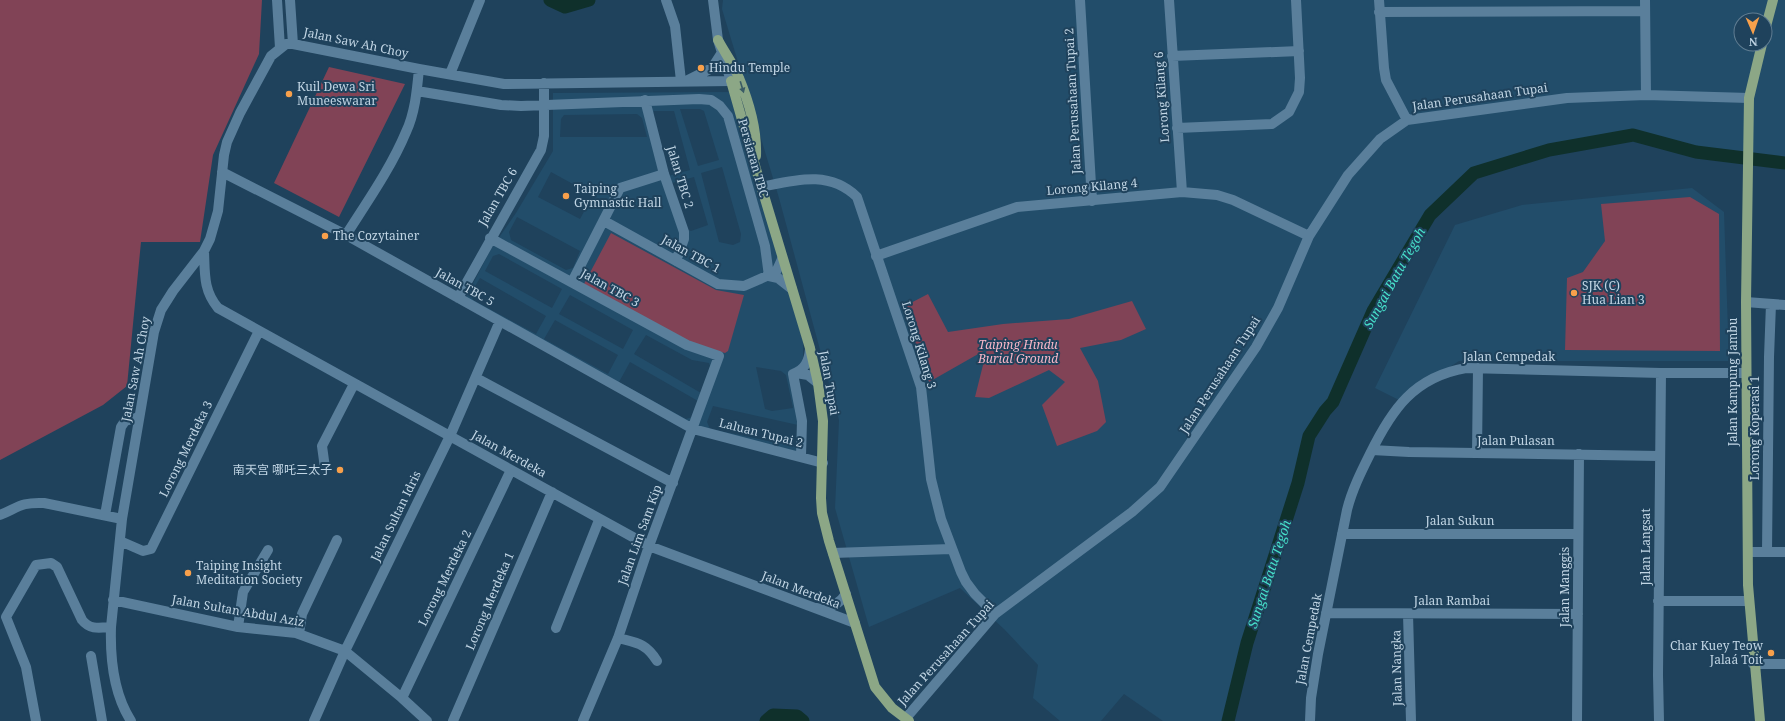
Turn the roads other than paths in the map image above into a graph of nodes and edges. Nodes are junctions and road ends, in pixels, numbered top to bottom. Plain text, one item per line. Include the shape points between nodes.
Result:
1 (277, 0) edge
2 (290, 0) edge
3 (480, 0) edge
4 (666, 0) edge
5 (713, 0) edge
6 (1080, 0) edge
7 (1169, 0) edge
8 (1296, 0) edge
9 (1379, 0) edge
10 (1645, 0) edge
11 (1773, 0) edge
12 (1645, 11) junction
13 (1380, 12) junction
14 (1770, 12) edge
15 (718, 40) junction
16 (293, 44) junction
17 (280, 48) junction
18 (1299, 51) junction
19 (1760, 52) edge
20 (721, 54) junction
21 (1172, 56) junction
22 (419, 70) junction
23 (450, 74) junction
24 (684, 81) junction
25 (731, 81) junction
26 (544, 84) junction
27 (417, 91) junction
28 (1646, 95) junction
29 (1749, 98) junction
30 (645, 100) junction
31 (544, 105) junction
32 (1407, 120) junction
33 (1177, 128) junction
34 (756, 169) junction
35 (222, 172) junction
36 (664, 174) junction
37 (761, 187) junction
38 (1182, 192) junction
39 (1092, 201) junction
40 (604, 221) junction
41 (346, 235) junction
42 (1309, 236) junction
43 (490, 238) junction
44 (204, 251) junction
45 (876, 256) junction
46 (782, 259) junction
47 (676, 261) junction
48 (769, 276) junction
49 (572, 282) junction
50 (792, 289) junction
51 (458, 298) junction
52 (1746, 302) junction
53 (1771, 304) junction
54 (1785, 305) edge
55 (500, 322) junction
56 (259, 331) junction
57 (810, 348) junction
58 (719, 356) joint
59 (1478, 368) junction
60 (1745, 372) junction
61 (796, 373) junction
62 (1661, 373) junction
63 (476, 378) junction
64 (818, 383) junction
65 (354, 384) junction
66 (139, 417) junction
67 (693, 429) junction
68 (450, 436) junction
69 (1372, 450) junction
70 (1477, 453) junction
71 (1580, 454) junction
72 (801, 456) junction
73 (1659, 456) junction
74 (823, 463) junction
75 (325, 468) dead end
76 (511, 470) junction
77 (673, 484) junction
78 (552, 492) junction
79 (0, 515) edge
80 (104, 515) junction
81 (122, 519) junction
82 (599, 520) junction
83 (1342, 534) junction
84 (1578, 534) junction
85 (337, 540) dead end
86 (120, 541) junction
87 (649, 546) junction
88 (951, 549) junction
89 (268, 550) dead end
90 (1748, 552) junction
91 (1767, 552) junction
92 (1785, 552) edge
93 (833, 553) junction
94 (846, 594) junction
95 (113, 600) junction
96 (1658, 601) junction
97 (1749, 601) junction
98 (812, 608) junction
99 (995, 614) junction
100 (1326, 614) junction
101 (1408, 614) junction
102 (1578, 614) junction
103 (3, 615) edge
104 (855, 623) junction
105 (111, 627) junction
106 (238, 627) junction
107 (556, 628) dead end
108 (300, 634) junction
109 (618, 638) junction
110 (345, 651) junction
111 (91, 656) dead end
112 (657, 661) dead end
113 (1753, 664) junction
114 (1785, 664) edge
115 (402, 698) junction
116 (907, 720) edge
117 (36, 721) edge
118 (102, 721) edge
119 (131, 721) edge
120 (314, 721) edge
121 (427, 721) edge
122 (453, 721) edge
123 (583, 721) edge
124 (1310, 721) edge
125 (1411, 721) edge
126 (1577, 721) edge
127 (1659, 721) edge
128 (1760, 721) edge

1 - 17 street
2 - 16 street
3 - 23 street
4 - 24 street via 675,26
5 - 15 street, Jalan Tupai
6 - 39 street, Jalan Perusahaan Tupai 2
7 - 21 street, Lorong Kilang 6
8 - 18 street
9 - 13 street
10 - 12 street
11 - 14 main road
12 - 13 street
12 - 28 street
13 - 32 street via 1386,80
15 - 20 street, Jalan Tupai
15 -> 34 main road via 739,78 751,115 756,142
16 - 17 street, Jalan Saw Ah Choy via 286,44
16 - 22 street, Jalan Saw Ah Choy
17 - 35 street, Jalan Saw Ah Choy via 271,56 240,113 227,142
18 - 21 street
18 - 33 street via 1298,92 1289,112 1281,119 1272,124
19 - 29 main road, Jalan Kampung Jambu
20 - 24 street via 712,68
20 - 25 street, Jalan Tupai
21 - 33 street, Lorong Kilang 6
22 - 23 street, Jalan Saw Ah Choy
22 - 27 street
23 - 26 street, Jalan Saw Ah Choy via 504,84
24 - 25 street, Jalan Saw Ah Choy
24 - 26 street, Jalan Saw Ah Choy
25 - 34 main road, Jalan Tupai
26 - 31 street, Jalan TBC 6
27 - 31 street, Persiaran TBC via 501,105
27 - 41 street via 406,132 377,187
28 - 29 street, Jalan Perusahaan Tupai
28 - 32 street, Jalan Perusahaan Tupai via 1567,98
29 - 52 main road, Jalan Kampung Jambu
30 - 31 street, Persiaran TBC
30 - 36 street, Jalan TBC 2
30 - 48 street, Persiaran TBC via 710,100 720,106 728,116 765,246
31 - 43 street, Jalan TBC 6 via 544,136 541,150
32 - 42 street, Jalan Perusahaan Tupai via 1380,139 1348,175
33 - 38 street, Lorong Kilang 6
34 - 37 main road, Jalan Tupai
35 - 41 street, Jalan TBC 5
35 - 44 street, Jalan Saw Ah Choy via 215,225
36 - 40 street via 620,188
36 - 47 street, Jalan TBC 2 via 684,232
37 - 45 street, Lorong Kilang 3 via 812,179 832,181 849,189 857,197
37 - 46 main road, Jalan Tupai
38 - 39 street, Lorong Kilang 4
38 - 42 street, Lorong Kilang 4 via 1217,195 1233,200
39 - 45 street, Lorong Kilang 4 via 1017,207
40 - 47 street, Jalan TBC 1
40 - 49 street
41 - 51 street, Jalan TBC 5
42 - 99 street, Jalan Perusahaan Tupai via 1278,308 1256,347 1160,487 1132,512
43 - 49 street, Jalan TBC 3
43 - 51 street, Jalan TBC 6
44 - 56 street, Jalan Merdeka via 206,285 210,299 218,308
44 - 66 street, Jalan Saw Ah Choy via 161,310 148,360
45 - 88 street, Lorong Kilang 3 via 921,387 931,479
46 - 48 street via 776,272
46 - 50 main road, Jalan Tupai
47 - 48 street, Jalan TBC 1 via 718,284 744,286
48 - 50 street via 778,278
49 - 58 street, Jalan TBC 3 via 686,345
50 - 57 main road, Jalan Tupai
51 - 55 street, Jalan TBC 5
52 - 53 street
52 - 60 main road, Jalan Kampung Jambu
53 - 54 street
53 - 91 street, Lorong Koperasi 1 via 1768,357
55 - 63 street, Jalan Sultan Idris
55 - 67 street, Jalan TBC 5
56 - 65 street, Jalan Merdeka
56 - 86 street, Lorong Merdeka 3 via 151,549 143,551
57 - 61 street via 807,363
57 - 64 main road, Jalan Tupai
58 - 67 street, Jalan Lim Sam Kip
59 - 62 street, Jalan Cempedak
59 - 69 street, Jalan Cempedak via 1452,371 1412,392 1390,416
59 - 70 street
60 - 62 street, Jalan Cempedak
60 - 90 main road, Jalan Kampung Jambu
61 - 64 street via 808,375
61 - 72 street via 793,374 802,421
62 - 73 street, Jalan Langsat
63 - 68 street, Jalan Sultan Idris
63 - 77 street
64 - 74 main road, Jalan Tupai via 823,421
65 - 68 street, Jalan Merdeka
65 - 75 street via 322,446
66 - 80 street via 125,421 121,427
66 - 81 street, Jalan Saw Ah Choy
67 - 72 street, Laluan Tupai 2
67 - 77 street, Jalan Lim Sam Kip
68 - 76 street, Jalan Merdeka
68 - 110 street, Jalan Sultan Idris
69 - 70 street, Jalan Pulasan
69 - 83 street, Jalan Cempedak via 1352,490
70 - 71 street, Jalan Pulasan
71 - 73 street, Jalan Pulasan
71 - 84 street, Jalan Manggis
72 - 74 street, Laluan Tupai 2
73 - 96 street, Jalan Langsat
74 - 93 main road, Jalan Tupai via 822,513
76 - 78 street, Jalan Merdeka
76 - 115 street, Lorong Merdeka 2
77 - 87 street, Jalan Lim Sam Kip
78 - 82 street, Jalan Merdeka
78 - 122 street, Lorong Merdeka 1
79 - 80 street via 20,505 44,503
80 - 81 street
81 - 86 street, Jalan Saw Ah Choy
82 - 87 street, Jalan Merdeka
82 - 107 street
83 - 84 street, Jalan Sukun
83 - 100 street, Jalan Cempedak
84 - 102 street, Jalan Manggis
85 - 108 street via 302,614
86 - 95 street, Jalan Saw Ah Choy
87 - 98 street, Jalan Merdeka
87 - 109 street, Jalan Lim Sam Kip
88 - 93 street
88 - 99 street, Lorong Kilang 3 via 966,582
89 - 106 street via 243,592
90 - 91 street
90 - 97 main road, Jalan Kampung Jambu
91 - 92 street
93 - 94 main road, Jalan Tupai
94 - 98 street via 841,602 832,606
94 - 104 main road, Jalan Tupai
95 - 105 street, Jalan Saw Ah Choy
95 - 106 street, Jalan Sultan Abdul Aziz
96 - 97 street
96 - 127 street, Jalan Langsat
97 - 113 main road, Jalan Kampung Jambu
98 - 104 street, Jalan Merdeka
99 - 116 street, Jalan Perusahaan Tupai
100 - 101 street, Jalan Rambai
100 - 124 street, Jalan Cempedak via 1311,698
101 - 102 street, Jalan Rambai
101 - 125 street, Jalan Nangka
102 - 126 street, Jalan Manggis
103 - 105 street via 36,565 51,563 57,567 87,626
103 - 117 street via 26,668
104 - 116 main road, Jalan Tupai via 875,687
105 - 119 street, Jalan Saw Ah Choy via 111,651 116,684 120,700
106 - 108 street, Jalan Sultan Abdul Aziz
108 - 110 street, Jalan Sultan Abdul Aziz
109 - 112 street via 640,644 650,650
109 - 123 street, Jalan Lim Sam Kip
110 - 115 street, Jalan Sultan Abdul Aziz
110 - 120 street, Jalan Sultan Idris
111 - 118 street
113 - 114 street
113 - 128 main road, Jalan Kampung Jambu
115 - 121 street, Jalan Sultan Abdul Aziz

